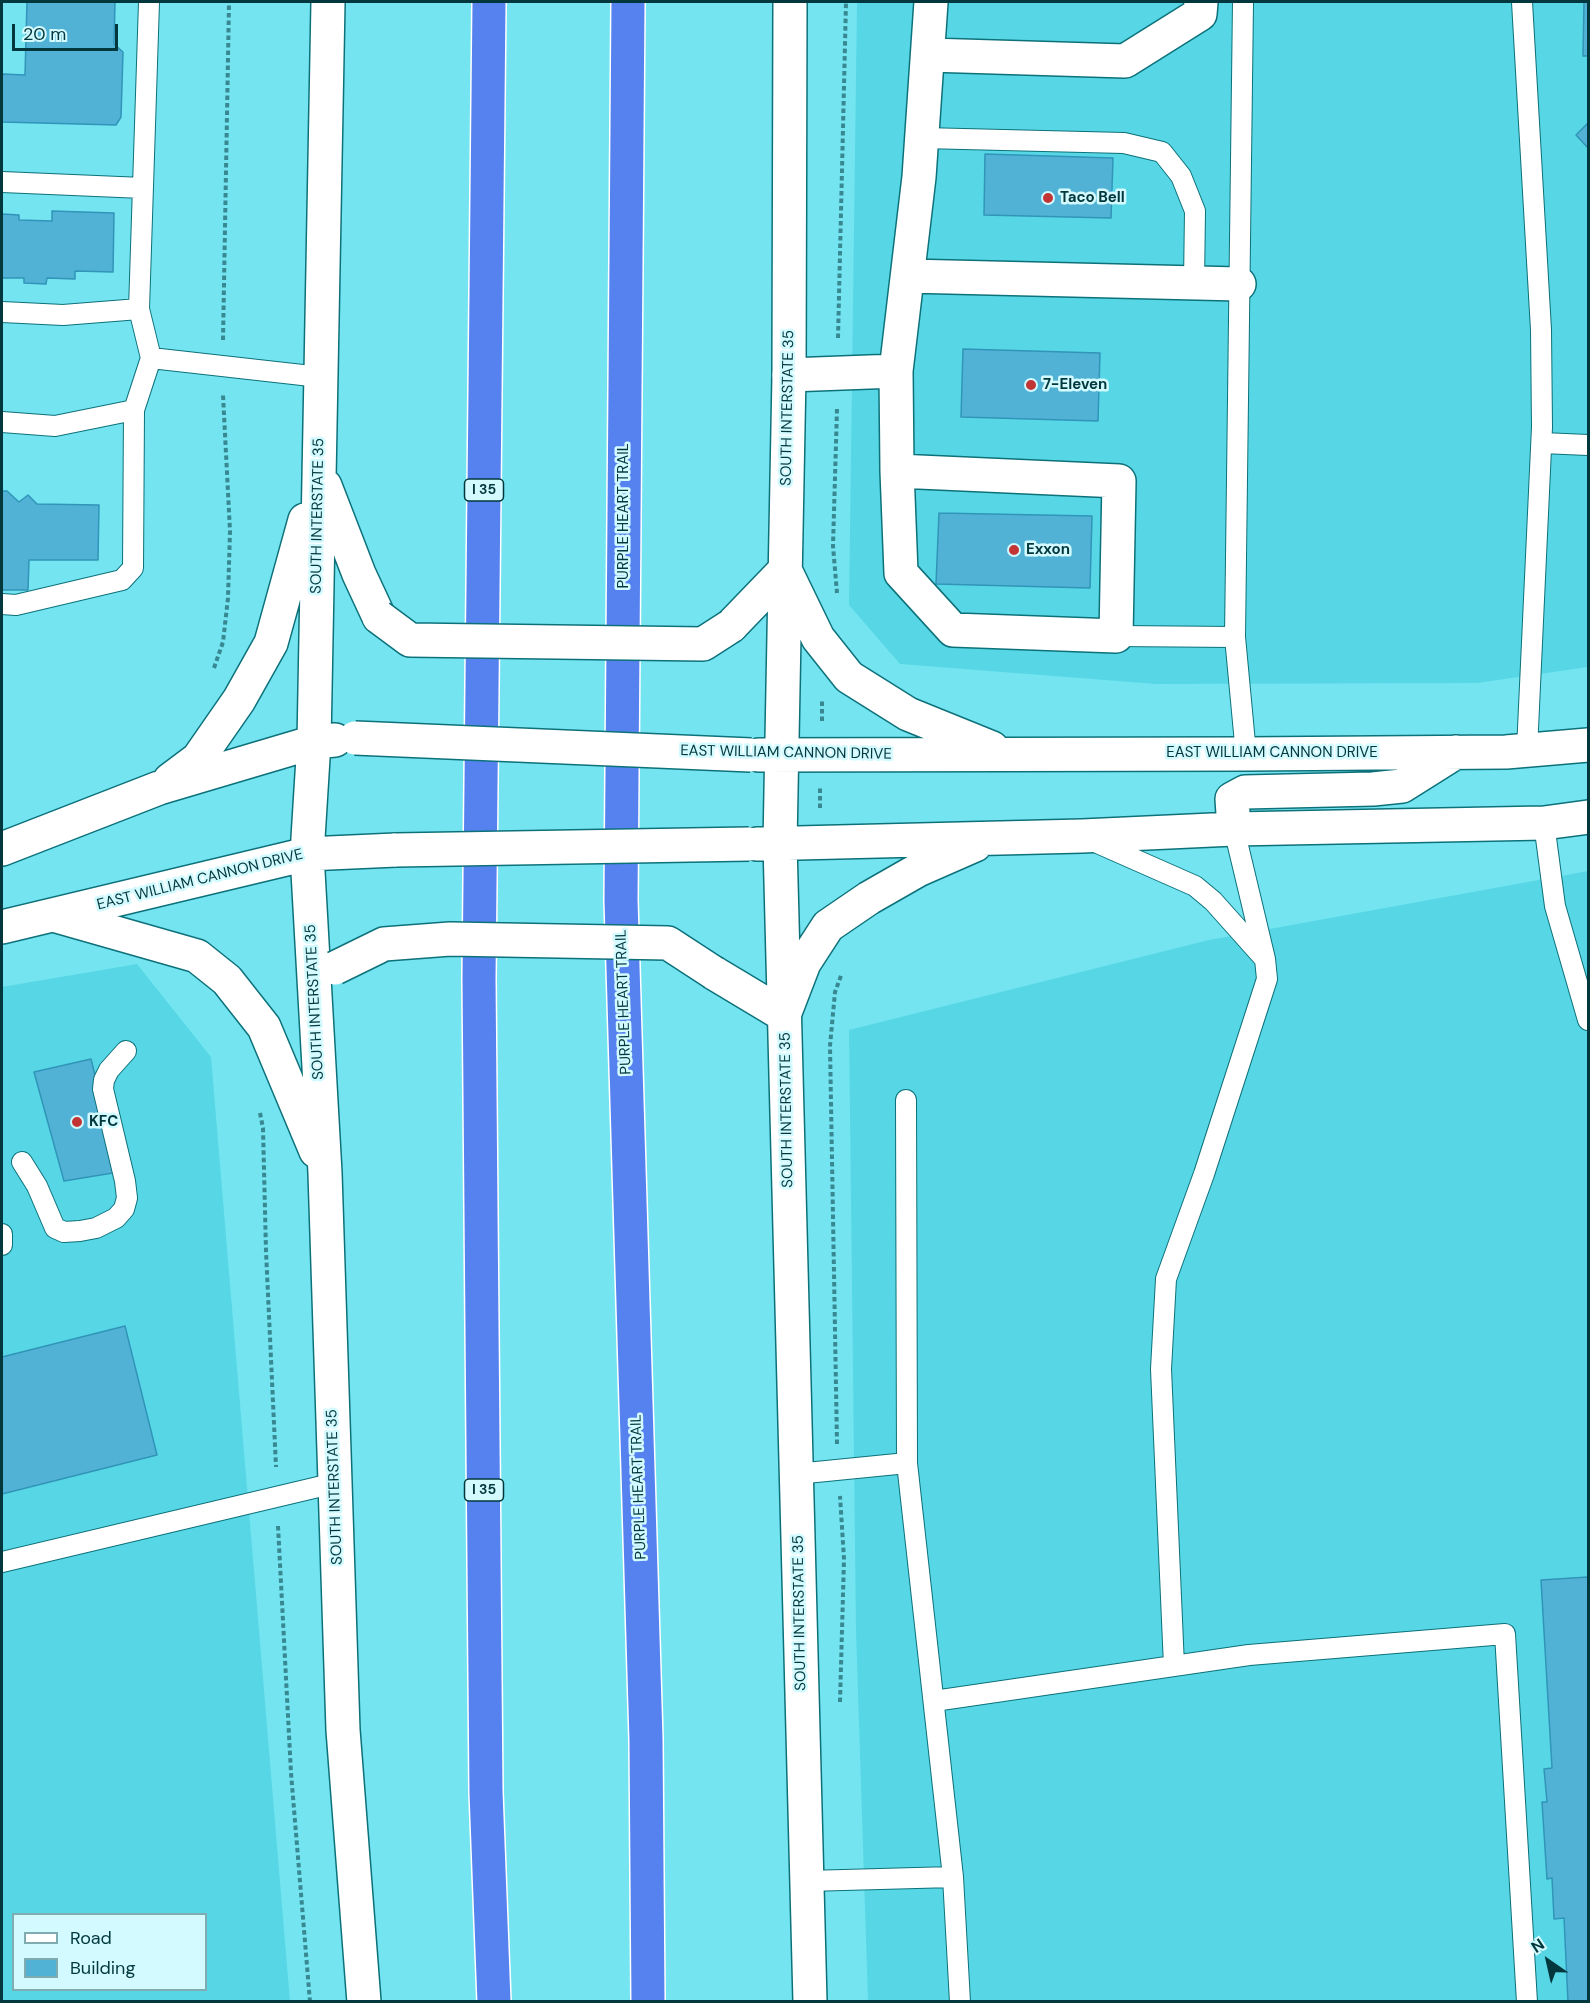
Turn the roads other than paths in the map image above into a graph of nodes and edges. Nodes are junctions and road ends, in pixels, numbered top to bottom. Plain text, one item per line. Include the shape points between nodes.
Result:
1 (149, 2) edge
2 (328, 2) edge
3 (489, 2) edge
4 (628, 2) edge
5 (790, 2) edge
6 (931, 2) edge
7 (1201, 2) edge
8 (1243, 2) edge
9 (1522, 2) edge
10 (929, 55) junction
11 (923, 138) junction
12 (2, 182) edge
13 (143, 188) junction
14 (908, 276) junction
15 (1194, 283) junction
16 (1239, 284) junction
17 (139, 309) junction
18 (2, 312) edge
19 (150, 358) junction
20 (896, 370) junction
21 (789, 375) junction
22 (321, 376) junction
23 (134, 410) junction
24 (2, 422) edge
25 (1542, 443) junction
26 (1588, 445) edge
27 (318, 470) junction
28 (897, 471) junction
29 (785, 570) junction
30 (2, 604) edge
31 (1116, 636) junction
32 (1235, 637) junction
33 (314, 742) junction
34 (1588, 745) edge
35 (1527, 750) junction
36 (1456, 752) junction
37 (1008, 754) junction
38 (1246, 754) junction
39 (766, 755) junction
40 (159, 788) junction
41 (1588, 817) edge
42 (1544, 823) junction
43 (1234, 829) junction
44 (1082, 836) junction
45 (991, 838) junction
46 (765, 844) junction
47 (2, 849) edge
48 (307, 854) junction
49 (53, 915) junction
50 (2, 927) edge
51 (1265, 959) junction
52 (325, 975) junction
53 (784, 1015) junction
54 (1588, 1020) edge
55 (126, 1052) dead end
56 (906, 1100) dead end
57 (22, 1162) dead end
58 (325, 1173) junction
59 (2, 1234) edge
60 (2, 1245) edge
61 (907, 1463) junction
62 (796, 1474) junction
63 (335, 1483) junction
64 (2, 1562) edge
65 (1174, 1666) junction
66 (933, 1701) junction
67 (953, 1877) junction
68 (807, 1881) junction
69 (364, 2001) edge
70 (494, 2001) edge
71 (648, 2001) edge
72 (810, 2001) edge
73 (960, 2001) edge
74 (1527, 2001) edge

1 - 13 lane
2 - 22 main road, SOUTH INTERSTATE 35
3 - 70 highway, I 35 via 479,978 486,1792
4 - 71 highway, PURPLE HEART TRAIL via 621,900 646,1738
5 - 21 main road, SOUTH INTERSTATE 35
6 - 10 main road
7 - 10 main road via 1200,14 1125,61
8 - 16 lane
9 - 25 lane via 1541,330
10 - 11 main road
11 - 14 main road
11 - 15 lane via 1124,143 1162,152 1181,176 1196,211
12 - 13 lane
13 - 17 lane
14 - 15 main road
14 - 20 main road
15 - 16 main road
16 - 32 lane
17 - 18 lane via 63,315
17 - 19 lane
19 - 22 lane
19 - 23 lane
20 - 21 main road
20 - 28 main road
21 - 29 main road, SOUTH INTERSTATE 35
22 - 27 main road, SOUTH INTERSTATE 35
23 - 24 lane via 55,426
23 - 30 lane via 133,568 122,580 16,605
25 - 26 lane
25 - 35 lane
27 - 29 main road, bridge via 379,617 410,640 703,644 731,626
27 - 33 main road, SOUTH INTERSTATE 35
27 - 40 main road via 271,643 239,700 198,759
28 - 31 main road via 902,573 953,630
28 - 31 main road via 1119,481
29 - 37 main road via 818,638 849,677 908,714
29 - 39 main road, SOUTH INTERSTATE 35
31 - 32 lane
32 - 38 lane
33 - 39 main road, EAST WILLIAM CANNON DRIVE, bridge via 355,738
33 - 40 main road, EAST WILLIAM CANNON DRIVE
33 - 48 main road, SOUTH INTERSTATE 35
34 - 35 main road, EAST WILLIAM CANNON DRIVE
35 - 36 main road, EAST WILLIAM CANNON DRIVE
36 - 38 main road, EAST WILLIAM CANNON DRIVE
36 - 43 main road via 1402,786 1245,792 1232,799
37 - 38 main road, EAST WILLIAM CANNON DRIVE
37 - 39 main road, EAST WILLIAM CANNON DRIVE
39 - 46 main road, SOUTH INTERSTATE 35
40 - 47 main road, EAST WILLIAM CANNON DRIVE
41 - 42 main road, EAST WILLIAM CANNON DRIVE
42 - 43 main road, EAST WILLIAM CANNON DRIVE
42 - 54 lane via 1555,906
43 - 44 main road, EAST WILLIAM CANNON DRIVE
43 - 51 lane
44 - 45 main road, EAST WILLIAM CANNON DRIVE
44 - 51 lane via 1195,886
45 - 46 main road, EAST WILLIAM CANNON DRIVE
45 - 53 main road via 918,870 828,926 804,963
46 - 48 main road, EAST WILLIAM CANNON DRIVE, bridge
46 - 53 main road, SOUTH INTERSTATE 35
48 - 49 main road, EAST WILLIAM CANNON DRIVE
48 - 52 main road, SOUTH INTERSTATE 35
49 - 50 main road, EAST WILLIAM CANNON DRIVE
49 - 58 main road via 197,956 227,980 264,1027
51 - 65 lane via 1267,979 1166,1279 1161,1369
52 - 53 main road, bridge via 384,944 450,939 668,943
52 - 58 main road, SOUTH INTERSTATE 35
53 - 62 main road, SOUTH INTERSTATE 35
55 - 57 lane via 109,1070 103,1089 127,1198 117,1218 80,1231 55,1228
56 - 61 lane
58 - 63 main road, SOUTH INTERSTATE 35
59 - 60 lane
61 - 62 lane
61 - 66 lane
62 - 68 main road, SOUTH INTERSTATE 35
63 - 64 lane
63 - 69 main road, SOUTH INTERSTATE 35 via 343,1730
65 - 66 lane
65 - 74 lane via 1249,1655 1505,1634
66 - 67 lane
67 - 68 lane
67 - 73 lane
68 - 72 main road, SOUTH INTERSTATE 35

